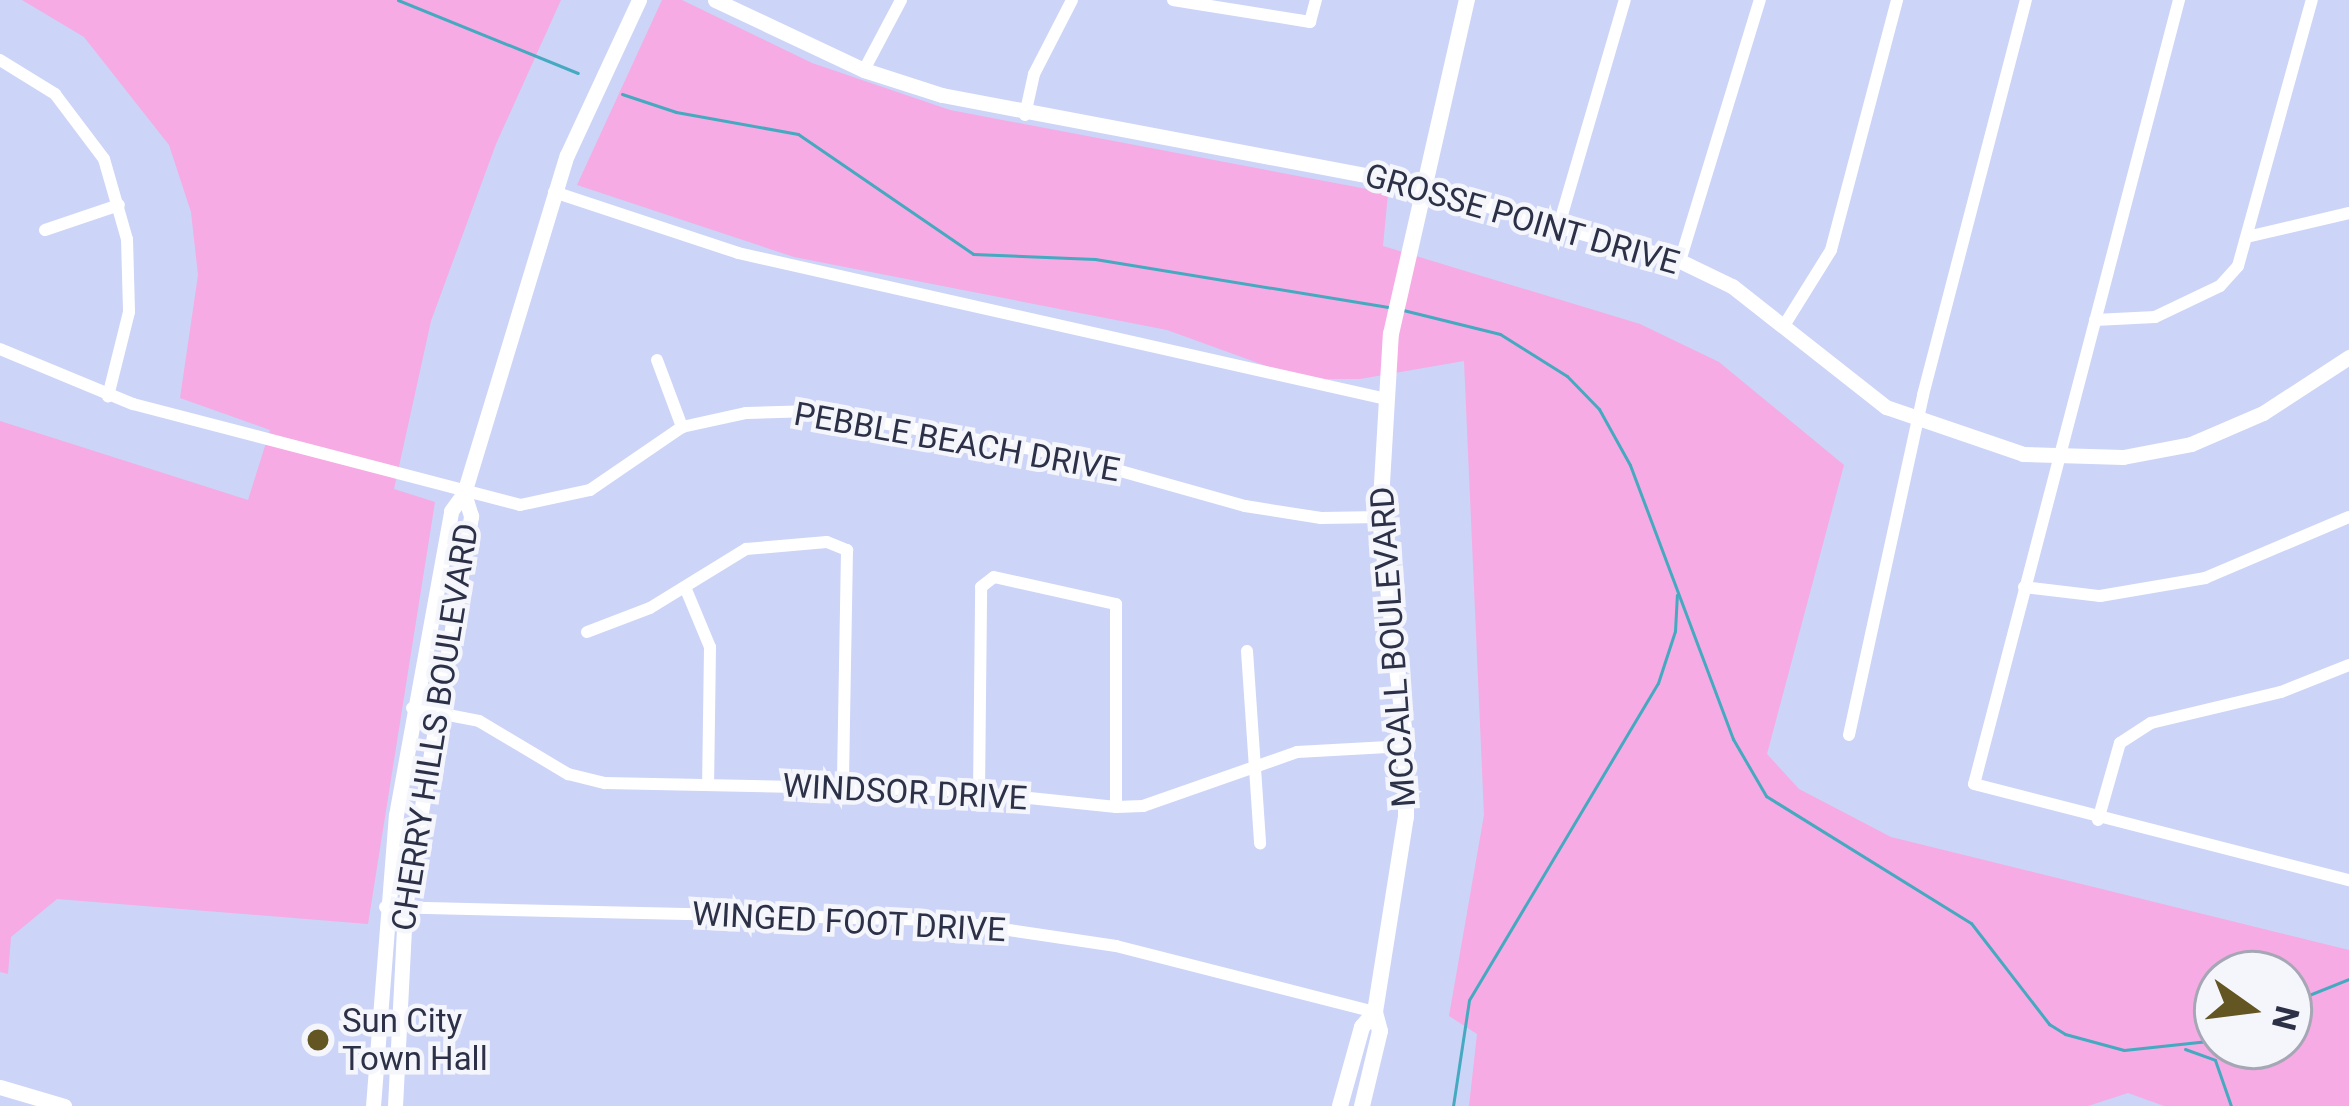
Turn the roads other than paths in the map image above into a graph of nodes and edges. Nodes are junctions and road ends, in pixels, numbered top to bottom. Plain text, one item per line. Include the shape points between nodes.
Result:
1 (639, 0) edge
2 (715, 0) edge
3 (901, 0) edge
4 (1072, 0) edge
5 (1173, 0) edge
6 (1316, 0) edge
7 (1468, 0) edge
8 (1625, 0) edge
9 (1760, 0) edge
10 (1897, 0) edge
11 (2026, 0) edge
12 (2179, 0) edge
13 (2312, 0) edge
14 (0, 60) edge
15 (864, 70) junction
16 (1025, 116) junction
17 (1419, 184) junction
18 (554, 192) junction
19 (118, 205) junction
20 (2349, 213) edge
21 (1559, 225) junction
22 (45, 230) dead end
23 (2251, 236) junction
24 (1680, 261) junction
25 (2095, 320) junction
26 (1785, 324) junction
27 (0, 350) edge
28 (2349, 357) edge
29 (657, 360) dead end
30 (108, 396) junction
31 (1386, 399) junction
32 (1920, 424) junction
33 (682, 428) junction
34 (2059, 458) junction
35 (464, 493) junction
36 (2349, 517) edge
37 (1380, 518) junction
38 (685, 587) junction
39 (2024, 587) junction
40 (587, 632) dead end
41 (1247, 651) dead end
42 (2349, 664) edge
43 (411, 708) junction
44 (432, 712) junction
45 (1849, 735) dead end
46 (1406, 746) junction
47 (1259, 761) junction
48 (708, 784) junction
49 (843, 786) junction
50 (979, 793) junction
51 (1116, 807) junction
52 (2098, 820) junction
53 (1260, 844) dead end
54 (2348, 879) edge
55 (385, 907) junction
56 (404, 907) junction
57 (1376, 1012) junction
58 (0, 1087) edge
59 (64, 1106) edge
60 (373, 1106) edge
61 (395, 1106) edge
62 (1340, 1106) edge
63 (1362, 1106) edge

1 - 18 street, CHERRY HILLS BOULEVARD
2 - 15 street, GROSSE POINT DRIVE
3 - 15 street
4 - 16 street via 1034,74
5 - 6 street via 1310,22
7 - 17 main road, MCCALL BOULEVARD
8 - 21 street
9 - 24 street
10 - 26 street via 1831,250
11 - 32 street
12 - 25 street
13 - 23 street
14 - 19 street via 55,94 104,159
15 - 16 street, GROSSE POINT DRIVE
16 - 17 street, GROSSE POINT DRIVE
17 - 21 street, GROSSE POINT DRIVE
17 - 31 main road, MCCALL BOULEVARD
18 - 31 street via 737,253
18 - 35 street, CHERRY HILLS BOULEVARD
19 - 22 street
19 - 30 street via 129,312
20 - 23 street
21 - 24 street, GROSSE POINT DRIVE
23 - 25 street via 2220,286 2156,317
24 - 26 street, GROSSE POINT DRIVE
25 - 34 street
26 - 32 street, GROSSE POINT DRIVE via 1862,392
27 - 30 street, PEBBLE BEACH DRIVE
28 - 34 street, GROSSE POINT DRIVE via 2263,413 2191,444
29 - 33 street
30 - 35 street, PEBBLE BEACH DRIVE
31 - 37 main road, MCCALL BOULEVARD
32 - 34 street, GROSSE POINT DRIVE
32 - 45 street
33 - 35 street, PEBBLE BEACH DRIVE via 590,490 520,506
33 - 37 street, PEBBLE BEACH DRIVE via 746,413 813,411 1060,454 1245,506
34 - 39 street
35 - 43 street, CHERRY HILLS BOULEVARD via 451,511
35 - 44 street, CHERRY HILLS BOULEVARD via 471,516
36 - 39 street via 2205,578 2101,596
37 - 46 main road, MCCALL BOULEVARD
38 - 40 street
38 - 48 street via 710,647
38 - 49 street via 746,550 826,542 847,550
39 - 52 street via 1974,784
41 - 47 street
42 - 52 street via 2281,692 2150,723 2120,743
43 - 44 street, WINDSOR DRIVE
43 - 55 street, CHERRY HILLS BOULEVARD
44 - 48 street, WINDSOR DRIVE via 502,730 568,774 605,783
44 - 56 street, CHERRY HILLS BOULEVARD
46 - 47 street, WINDSOR DRIVE via 1343,746
46 - 57 main road, MCCALL BOULEVARD via 1406,818
47 - 51 street, WINDSOR DRIVE via 1143,806
47 - 53 street
48 - 49 street, WINDSOR DRIVE
49 - 50 street, WINDSOR DRIVE
50 - 51 street, WINDSOR DRIVE
50 - 51 street via 981,587 994,578 1116,604
52 - 54 street
55 - 56 street, WINGED FOOT DRIVE
55 - 60 street, CHERRY HILLS BOULEVARD
56 - 57 street, WINGED FOOT DRIVE via 942,920 1116,946
56 - 61 street, CHERRY HILLS BOULEVARD
57 - 62 main road, MCCALL BOULEVARD via 1362,1027
57 - 63 main road, MCCALL BOULEVARD via 1381,1031
58 - 59 street

